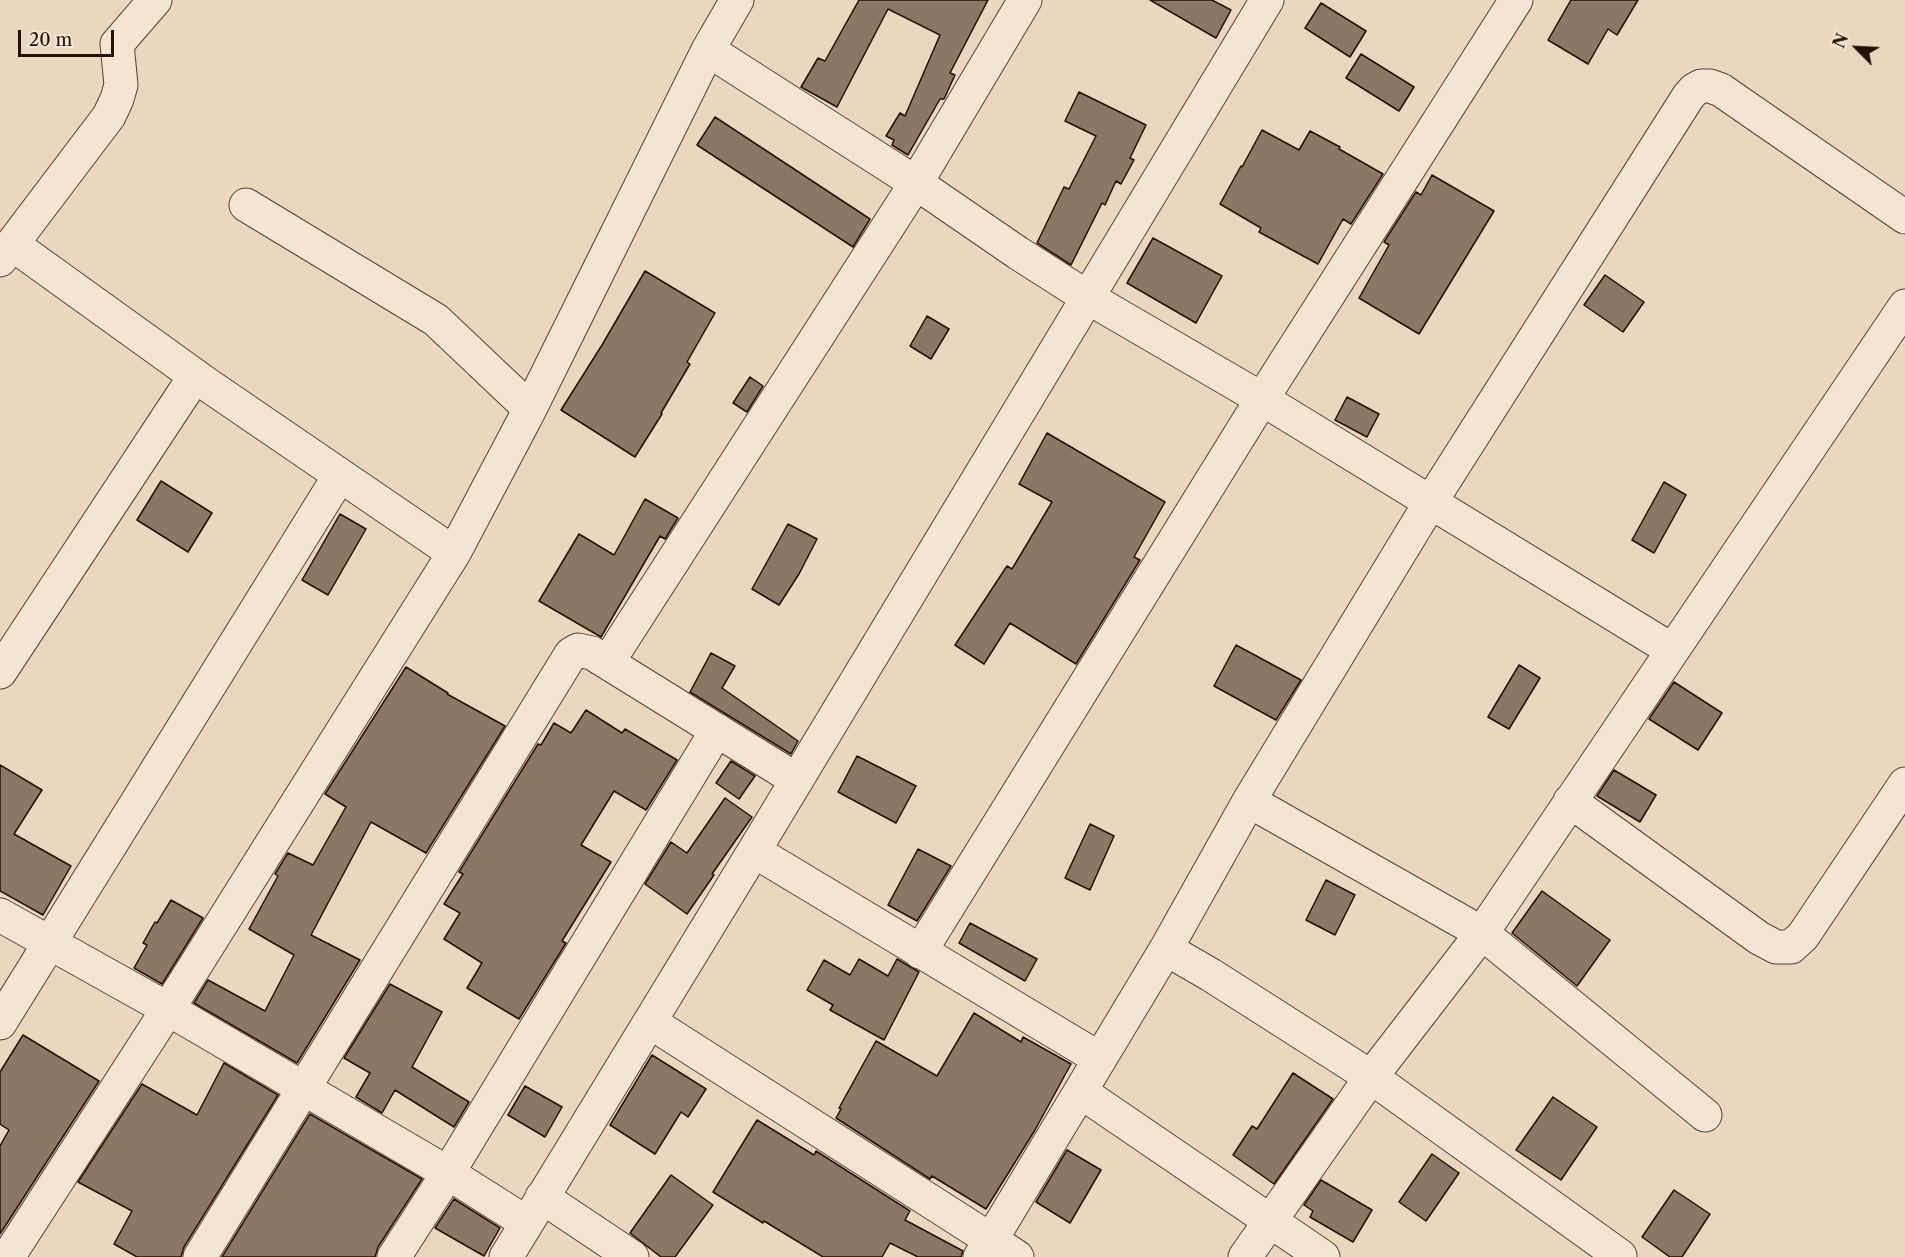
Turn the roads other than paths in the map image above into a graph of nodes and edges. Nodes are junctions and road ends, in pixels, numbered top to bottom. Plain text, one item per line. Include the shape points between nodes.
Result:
1 (155, 0) edge
2 (737, 0) edge
3 (1025, 0) edge
4 (1267, 0) edge
5 (1516, 0) edge
6 (708, 50) junction
7 (916, 183) junction
8 (246, 205) dead end
9 (1905, 216) edge
10 (6, 252) edge
11 (1087, 297) junction
12 (1905, 306) edge
13 (195, 376) junction
14 (1262, 399) junction
15 (530, 409) junction
16 (340, 475) junction
17 (1430, 503) junction
18 (454, 553) junction
19 (1672, 650) junction
20 (608, 662) junction
21 (0, 672) edge
22 (717, 730) junction
23 (797, 780) junction
24 (1905, 784) edge
25 (1249, 801) junction
26 (1570, 801) junction
27 (754, 851) junction
28 (0, 915) edge
29 (1482, 933) junction
30 (50, 944) junction
31 (1166, 949) junction
32 (920, 952) junction
33 (168, 1009) junction
34 (650, 1022) junction
35 (0, 1023) edge
36 (1100, 1059) junction
37 (1371, 1077) junction
38 (305, 1088) junction
39 (1081, 1092) junction
40 (1705, 1115) dead end
41 (448, 1173) junction
42 (535, 1210) junction
43 (1270, 1220) junction
44 (996, 1251) edge
45 (1620, 1256) edge
46 (8, 1257) edge
47 (200, 1257) edge
48 (393, 1257) edge
49 (506, 1257) edge
50 (632, 1257) edge
51 (1245, 1257) edge
52 (1323, 1257) edge

1 - 10 street via 117,44 121,85 109,116
2 - 6 street
3 - 7 street
4 - 11 street
5 - 14 street
6 - 7 street
6 - 15 street
7 - 11 street
7 - 20 street
8 - 15 street via 436,320
9 - 17 street via 1720,90 1710,86 1694,90
10 - 13 street
11 - 14 street
11 - 23 street
12 - 19 street
13 - 16 street
13 - 21 street
14 - 17 street
14 - 32 street
15 - 18 street
16 - 18 street
16 - 30 street
17 - 19 street
17 - 25 street
18 - 33 street
19 - 26 street
20 - 22 street
20 - 38 street via 578,650 565,661
22 - 23 street
22 - 41 street
23 - 27 street
24 - 26 street via 1803,936 1791,947 1776,947 1759,938
25 - 29 street
25 - 31 street
26 - 29 street
27 - 32 street
27 - 34 street
28 - 30 street
29 - 37 street
29 - 40 street
30 - 33 street
30 - 35 street
31 - 36 street
31 - 37 street
32 - 36 street
33 - 38 street
33 - 46 street
34 - 42 street
34 - 44 street
36 - 39 street
37 - 43 street
37 - 45 street
38 - 41 street
38 - 47 street
39 - 43 street
39 - 44 street
41 - 42 street
41 - 48 street
42 - 49 street
42 - 50 street
43 - 51 street
43 - 52 street

